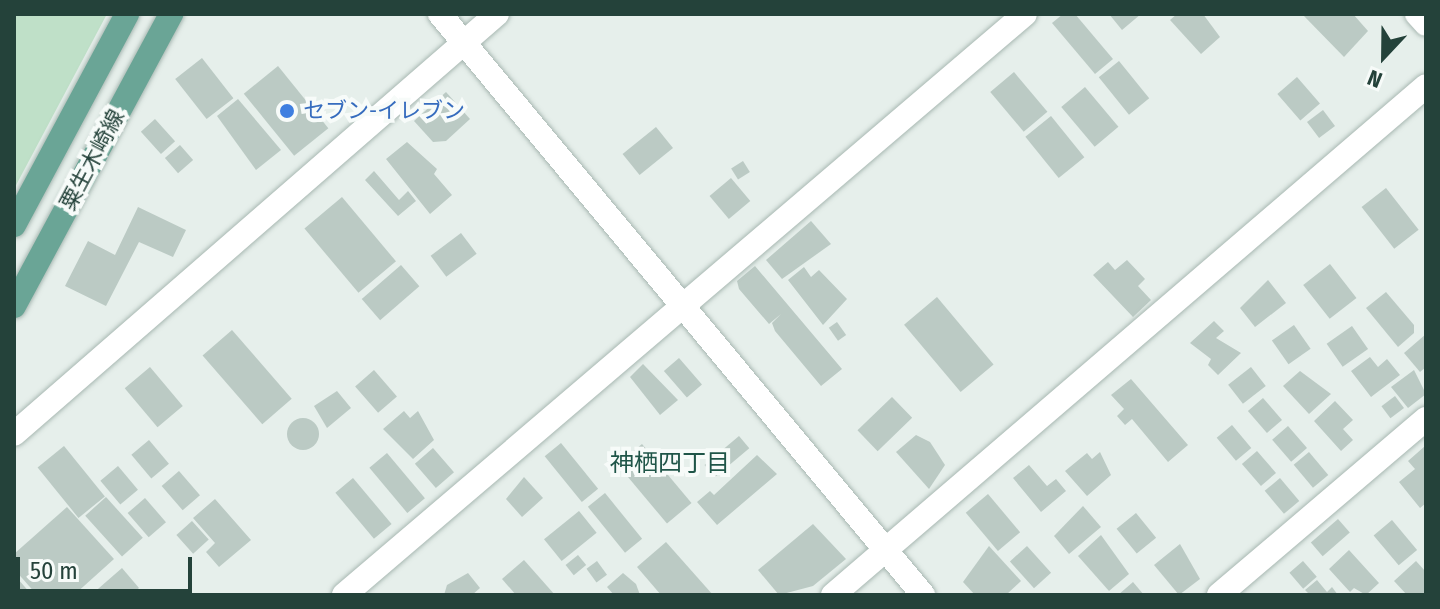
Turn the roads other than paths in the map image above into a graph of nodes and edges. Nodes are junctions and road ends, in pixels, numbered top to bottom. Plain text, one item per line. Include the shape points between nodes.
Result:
1 (127, 14) edge
2 (171, 14) edge
3 (440, 14) edge
4 (497, 14) edge
5 (1025, 14) edge
6 (1417, 14) edge
7 (1426, 24) edge
8 (463, 43) junction
9 (1426, 86) edge
10 (14, 225) edge
11 (682, 304) junction
12 (14, 306) edge
13 (1426, 419) edge
14 (14, 434) edge
15 (887, 550) junction
16 (344, 595) edge
17 (833, 595) edge
18 (923, 595) edge
19 (1219, 595) edge

1 - 10 main road, 粟生木崎線
2 - 12 main road, 粟生木崎線
3 - 8 street
4 - 8 street
5 - 11 street
6 - 7 street
8 - 11 street
8 - 14 street
9 - 15 street
11 - 15 street
11 - 16 street
13 - 19 street
15 - 17 street
15 - 18 street

